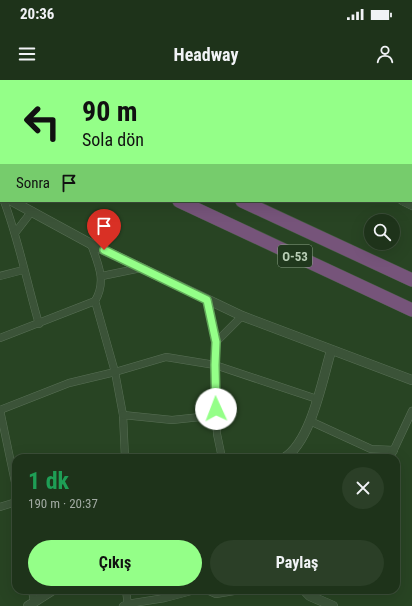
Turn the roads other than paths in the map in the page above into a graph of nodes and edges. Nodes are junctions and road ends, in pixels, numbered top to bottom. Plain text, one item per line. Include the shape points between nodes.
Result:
1 (4, 202) edge
2 (14, 202) edge
3 (181, 202) edge
4 (244, 202) edge
5 (32, 211) junction
6 (15, 233) junction
7 (91, 244) junction
8 (141, 268) junction
9 (23, 270) junction
10 (0, 276) edge
11 (102, 276) junction
12 (412, 280) edge
13 (207, 300) junction
14 (95, 301) junction
15 (412, 310) edge
16 (242, 316) junction
17 (39, 324) junction
18 (0, 338) edge
19 (216, 342) junction
20 (331, 351) junction
21 (215, 365) junction
22 (115, 372) junction
23 (412, 380) edge
24 (317, 399) junction
25 (216, 409) junction
26 (0, 410) edge
27 (412, 411) edge
28 (123, 415) junction
29 (310, 421) junction
30 (394, 450) junction
31 (125, 454) edge
32 (221, 454) edge
33 (290, 454) edge
34 (392, 454) edge
35 (12, 468) edge
36 (12, 503) edge
37 (0, 507) edge
38 (32, 594) edge
39 (46, 594) edge
40 (126, 594) edge
41 (180, 594) edge
42 (313, 594) edge
43 (31, 604) edge
44 (126, 605) edge
45 (334, 606) edge

1 - 6 street
2 - 5 street
3 - 15 highway, O-53
4 - 12 highway, O-53
5 - 6 street
5 - 7 street
6 - 9 street
7 - 8 street
7 - 11 street
8 - 11 street
8 - 13 street
9 - 10 street
9 - 17 street
11 - 14 street via 101,292
13 - 16 street
13 - 19 street
14 - 17 street
14 - 22 street
16 - 19 street
16 - 20 street
17 - 18 street
19 - 21 street
20 - 23 street
20 - 24 street
21 - 22 street via 166,357
21 - 24 street
21 - 25 street
22 - 26 street via 69,383
22 - 28 street
24 - 29 street
25 - 28 street via 210,416 172,420
25 - 32 street
26 - 35 street
27 - 30 street
28 - 31 street
29 - 30 street via 371,449
29 - 33 street
30 - 34 street
36 - 37 street
38 - 43 street
39 - 43 street
40 - 44 street
41 - 44 street
42 - 45 street

